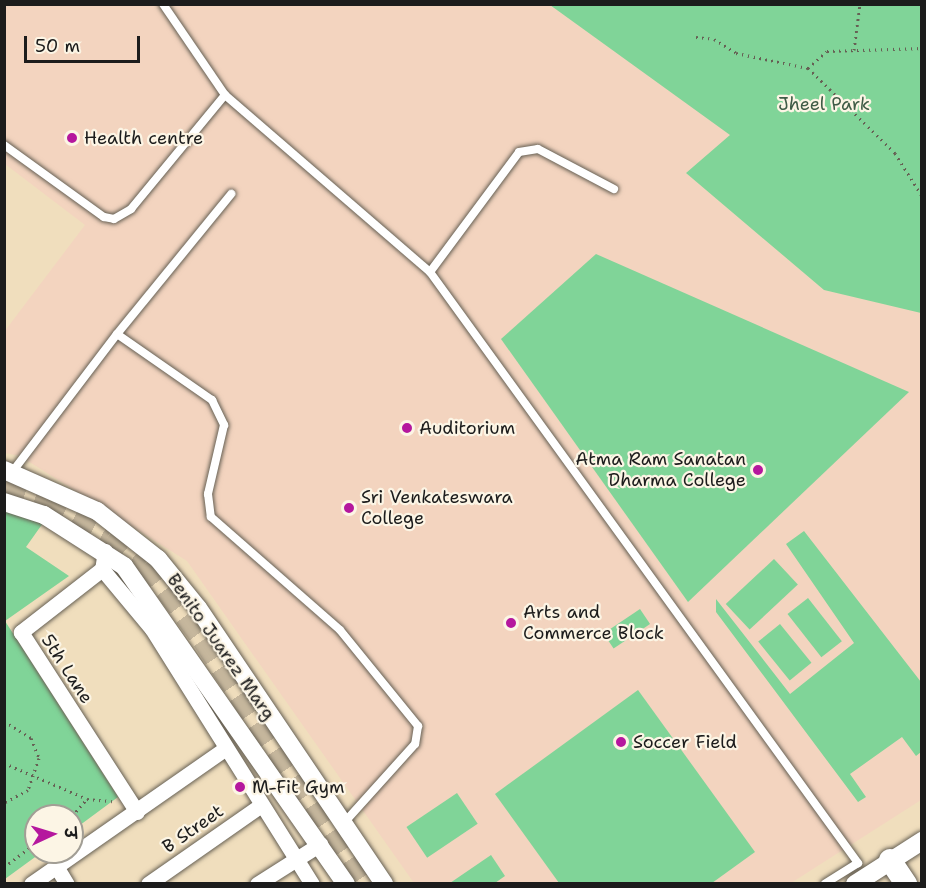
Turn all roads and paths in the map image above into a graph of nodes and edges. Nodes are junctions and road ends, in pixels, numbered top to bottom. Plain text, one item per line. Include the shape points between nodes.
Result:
1 (163, 4) edge
2 (860, 4) edge
3 (696, 37) dead end
4 (921, 48) edge
5 (854, 50) junction
6 (808, 68) junction
7 (225, 95) junction
8 (4, 145) edge
9 (614, 189) dead end
10 (231, 194) dead end
11 (921, 196) edge
12 (430, 272) junction
13 (117, 334) junction
14 (9, 471) edge
15 (4, 502) edge
16 (104, 560) junction
17 (4, 721) edge
18 (223, 750) junction
19 (4, 763) edge
20 (36, 778) junction
21 (87, 799) junction
22 (4, 803) edge
23 (83, 804) edge
24 (260, 806) junction
25 (136, 812) junction
26 (342, 825) junction
27 (921, 841) edge
28 (320, 844) junction
29 (24, 852) edge
30 (295, 857) junction
31 (890, 860) junction
32 (56, 866) junction
33 (4, 867) edge
34 (31, 884) edge
35 (67, 884) edge
36 (148, 884) edge
37 (257, 884) edge
38 (312, 884) edge
39 (346, 884) edge
40 (384, 884) edge
41 (825, 884) edge
42 (855, 884) edge
43 (906, 884) edge

1 - 7 lane
2 - 5 path
3 - 6 path via 714,39 736,53
4 - 5 path
5 - 6 path via 827,51
6 - 11 path via 895,153
7 - 8 lane via 131,209 114,219 104,217
7 - 12 lane
9 - 12 lane via 538,149 519,153
10 - 13 lane
12 - 41 lane via 858,862
13 - 14 lane
13 - 26 lane via 221,411 224,438 208,494 211,517 340,630 418,726 415,744
14 - 26 street, Benito Juarez Marg via 97,511 158,559 198,609
15 - 16 street, Benito Juarez Marg via 44,515
16 - 18 street via 152,629
16 - 25 street, 5th Lane via 21,632
16 - 28 street, Benito Juarez Marg via 141,586
17 - 20 path via 31,738 39,758
18 - 24 street
18 - 25 street
19 - 20 path
20 - 21 path
20 - 22 path via 28,790
21 - 23 path
21 - 25 path via 109,802 118,797
24 - 30 street
24 - 36 street, B Street
25 - 32 street
26 - 40 street, Benito Juarez Marg
27 - 31 street
28 - 30 street
28 - 39 street, Benito Juarez Marg
29 - 33 path
30 - 37 street
30 - 38 street
31 - 42 street
31 - 43 main road
32 - 34 street
32 - 35 street

